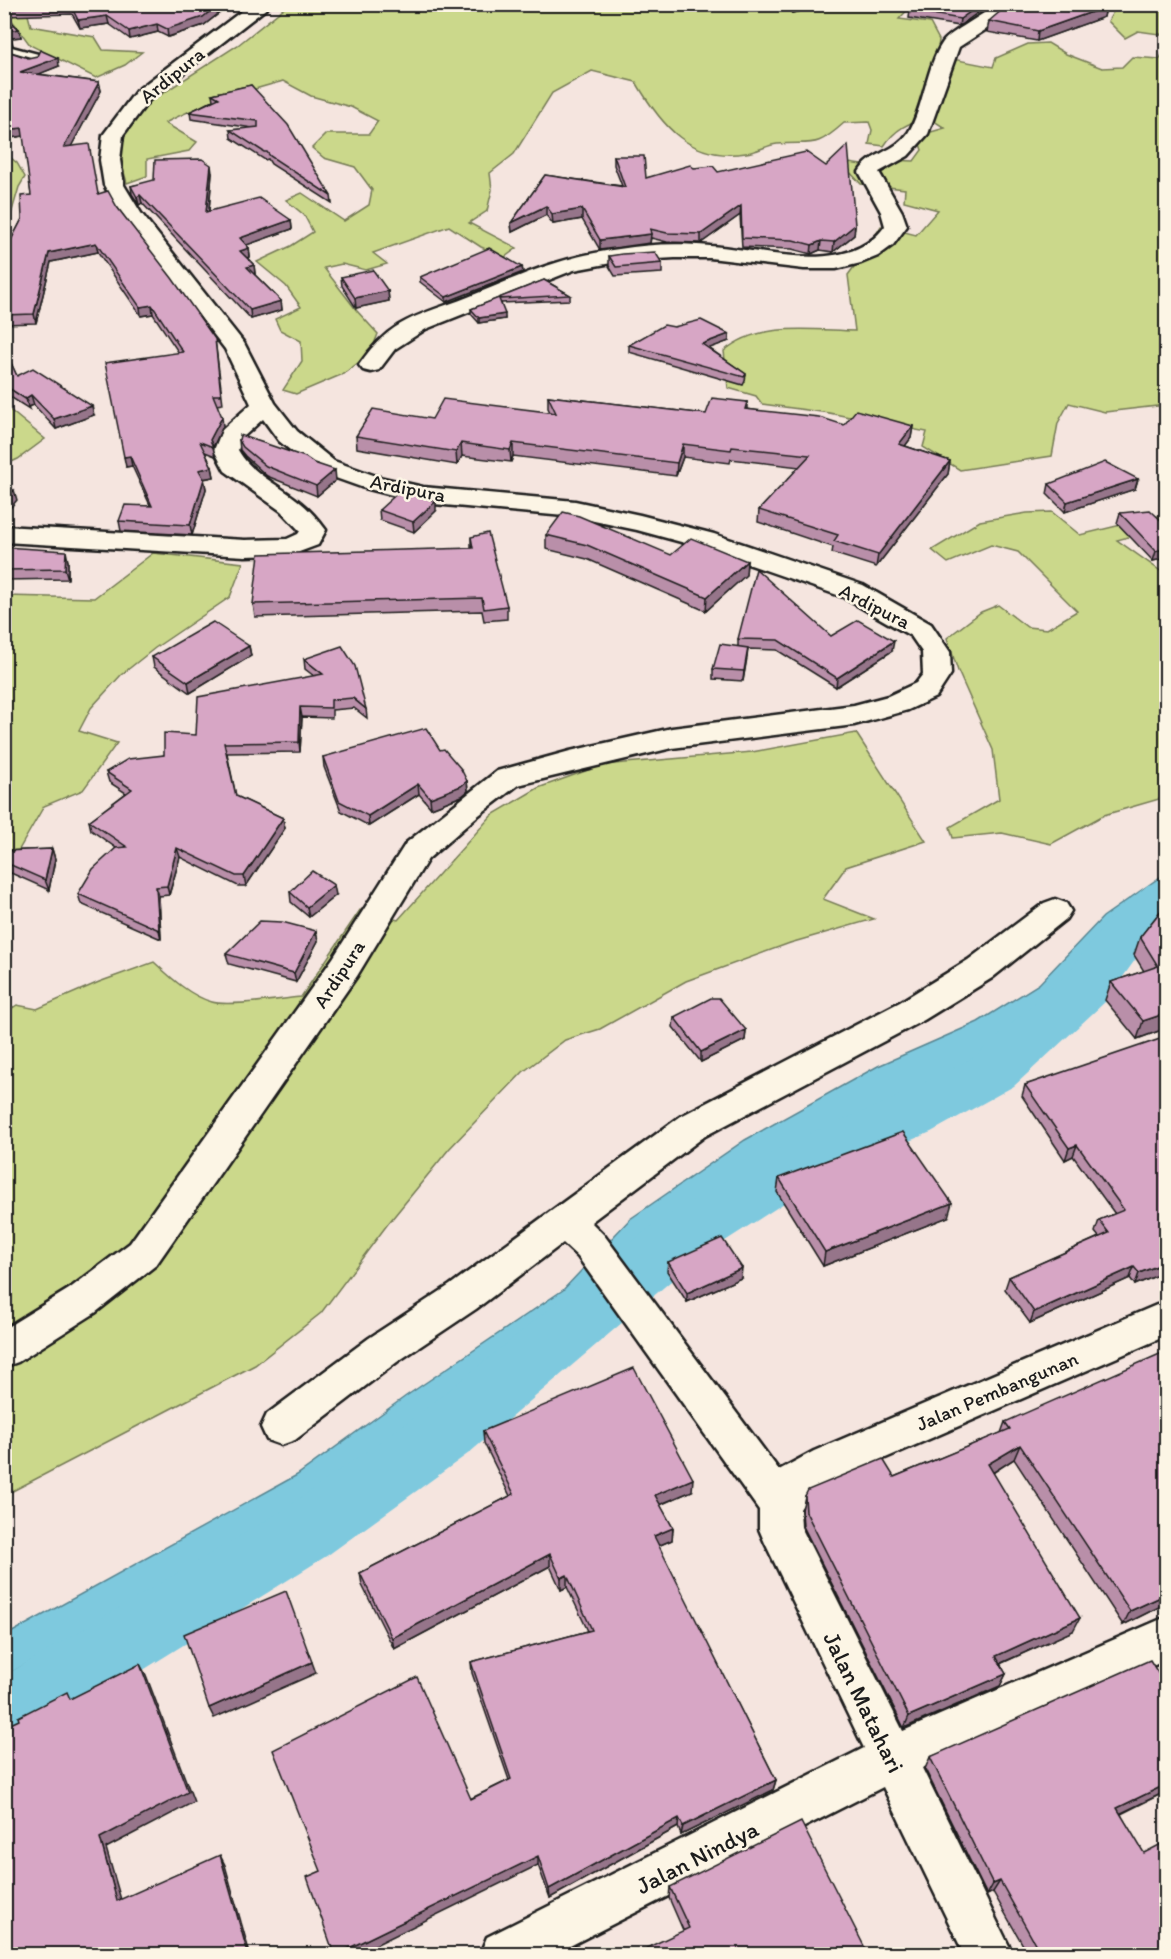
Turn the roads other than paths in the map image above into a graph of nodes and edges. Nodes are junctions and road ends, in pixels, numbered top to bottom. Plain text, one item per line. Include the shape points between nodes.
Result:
1 (263, 4) edge
2 (1006, 4) edge
3 (4, 50) edge
4 (31, 58) edge
5 (371, 366) dead end
6 (264, 405) junction
7 (4, 534) edge
8 (1055, 911) dead end
9 (564, 1220) junction
10 (1167, 1318) edge
11 (4, 1350) edge
12 (281, 1427) dead end
13 (779, 1504) junction
14 (1167, 1638) edge
15 (891, 1759) junction
16 (504, 1954) edge
17 (989, 1954) edge

1 - 6 street, Ardipura via 143,95 113,135 110,160 114,185 132,215 236,348
2 - 5 street via 951,44 918,134 901,152 869,172 890,207 896,226 878,246 858,258 806,262 662,251 568,264 422,323 386,345
3 - 4 street
6 - 7 street via 231,435 226,450 234,466 290,506 313,530 309,539 291,547 244,548
6 - 11 street, Ardipura via 288,436 325,466 370,482 423,495 575,509 640,523 705,540 853,591 921,630 936,652 937,674 926,690 898,703 854,715 672,738 508,778 417,852 345,967 143,1254 81,1301
8 - 9 street via 980,969 912,1011 693,1126
9 - 12 street
9 - 13 street via 591,1246
10 - 13 street, Jalan Pembangunan via 828,1464 794,1485
13 - 15 street, Jalan Matahari via 780,1529
14 - 15 street, Jalan Nindya
15 - 16 street, Jalan Nindya
15 - 17 street, Jalan Matahari

